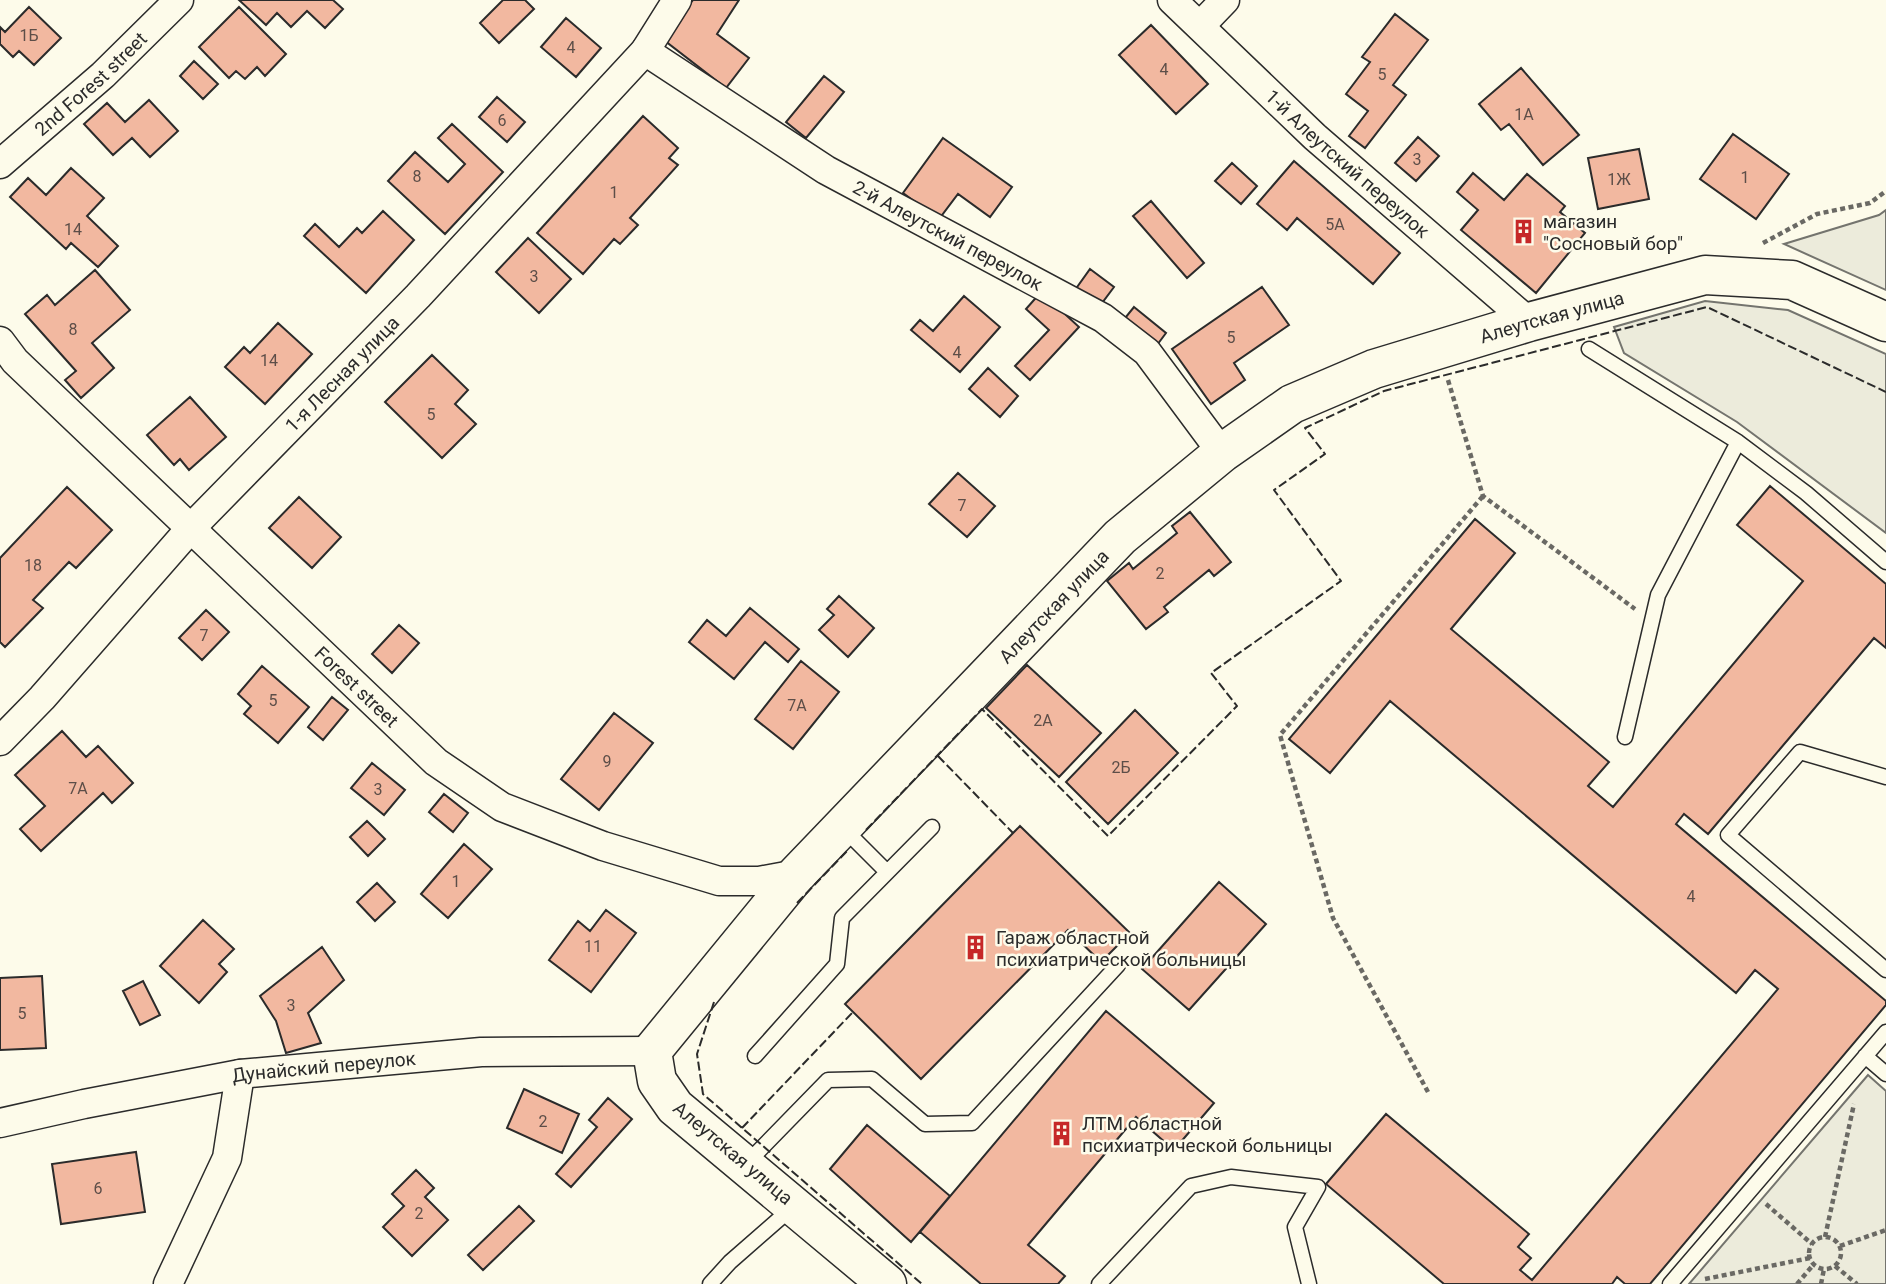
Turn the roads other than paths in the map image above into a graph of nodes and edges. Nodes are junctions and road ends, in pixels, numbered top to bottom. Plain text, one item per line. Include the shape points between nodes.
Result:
1 (179, 0) edge
2 (677, 0) edge
3 (1172, 0) edge
4 (1225, 0) edge
5 (1200, 26) junction
6 (645, 51) junction
7 (0, 164) edge
8 (1529, 322) junction
9 (1886, 322) edge
10 (0, 341) edge
11 (1589, 349) dead end
12 (1738, 442) junction
13 (1222, 453) junction
14 (190, 529) junction
15 (1886, 562) edge
16 (1625, 737) dead end
17 (0, 741) edge
18 (1886, 777) edge
19 (842, 827) junction
20 (932, 827) dead end
21 (887, 872) junction
22 (797, 874) junction
23 (1118, 965) dead end
24 (1886, 970) edge
25 (1886, 1032) edge
26 (652, 1051) junction
27 (755, 1056) dead end
28 (1865, 1056) junction
29 (240, 1074) junction
30 (1886, 1074) edge
31 (0, 1123) edge
32 (746, 1164) junction
33 (795, 1206) junction
34 (168, 1284) edge
35 (710, 1284) edge
36 (887, 1284) edge
37 (1100, 1284) edge
38 (1310, 1284) edge
39 (1670, 1284) edge

1 - 7 street, 2nd Forest street via 103,75
2 - 6 street, 1-я Лесная улица
3 - 5 street, 1-й Алеутский переулок
4 - 5 street
5 - 8 street, 1-й Алеутский переулок via 1315,137
6 - 13 street, 2-й Алеутский переулок via 826,170 1103,318 1147,352
6 - 14 street, 1-я Лесная улица via 418,296
8 - 9 street, Алеутская улица via 1705,275 1793,280
8 - 13 street, Алеутская улица via 1374,369 1292,404
10 - 14 street, Forest street via 15,361
11 - 12 lane
12 - 15 lane
12 - 16 lane via 1658,594
13 - 19 street, Алеутская улица via 1120,537
14 - 17 street, 1-я Лесная улица
14 - 22 street, Forest street via 436,762 502,807 603,846 719,881 760,881
18 - 24 lane via 1800,752 1728,835
19 - 21 lane
19 - 22 street, Алеутская улица
20 - 21 lane
21 - 27 lane via 842,918 838,964
22 - 26 street, Алеутская улица
23 - 32 lane via 972,1123 925,1124 872,1079 828,1080
25 - 28 lane
26 - 29 street, Дунайский переулок via 481,1052
26 - 32 street, Алеутская улица via 657,1081 675,1107
28 - 30 lane
28 - 39 lane
29 - 31 street, Дунайский переулок
29 - 34 street via 227,1158
32 - 33 street, Алеутская улица
33 - 35 lane
33 - 36 street, Алеутская улица
37 - 38 lane via 1191,1186 1231,1177 1318,1187 1295,1227

